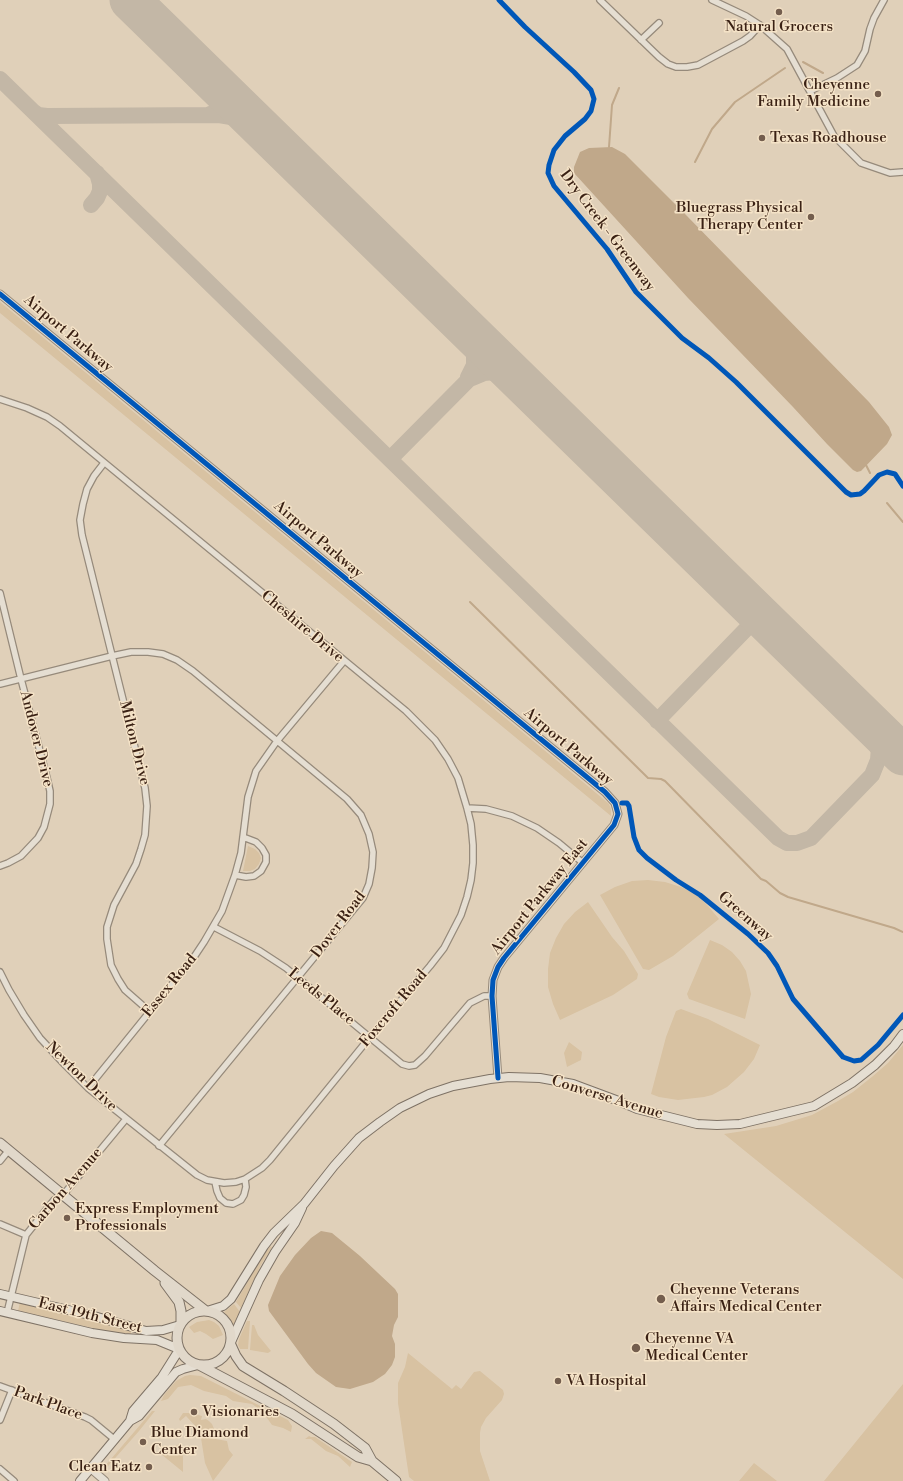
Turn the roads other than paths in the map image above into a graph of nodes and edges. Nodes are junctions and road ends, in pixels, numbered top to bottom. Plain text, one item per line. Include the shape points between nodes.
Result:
1 (600, 0) edge
2 (712, 0) edge
3 (890, 0) edge
4 (884, 1) edge
5 (720, 2) edge
6 (659, 23) dead end
7 (760, 26) junction
8 (641, 40) junction
9 (810, 91) junction
10 (903, 172) edge
11 (0, 294) edge
12 (0, 399) edge
13 (104, 463) junction
14 (0, 593) edge
15 (112, 656) junction
16 (344, 661) junction
17 (21, 680) junction
18 (0, 684) edge
19 (277, 741) junction
20 (467, 808) junction
21 (618, 808) joint
22 (243, 837) junction
23 (582, 863) junction
24 (0, 866) edge
25 (235, 875) junction
26 (214, 927) junction
27 (0, 972) edge
28 (298, 978) junction
29 (492, 996) junction
30 (149, 1011) junction
31 (903, 1034) edge
32 (370, 1037) junction
33 (498, 1078) junction
34 (88, 1088) junction
35 (126, 1119) junction
36 (0, 1143) edge
37 (159, 1146) junction
38 (9, 1150) junction
39 (0, 1161) edge
40 (245, 1179) junction
41 (215, 1182) junction
42 (63, 1195) junction
43 (304, 1204) junction
44 (0, 1224) edge
45 (26, 1235) junction
46 (155, 1271) junction
47 (0, 1294) edge
48 (11, 1296) junction
49 (206, 1311) junction
50 (4, 1312) edge
51 (181, 1324) junction
52 (231, 1344) junction
53 (179, 1350) junction
54 (198, 1365) junction
55 (0, 1386) edge
56 (12, 1390) junction
57 (0, 1420) edge
58 (130, 1421) junction
59 (114, 1440) junction
60 (372, 1461) junction
61 (90, 1468) junction
62 (0, 1469) edge
63 (14, 1481) edge
64 (80, 1481) edge
65 (105, 1481) edge
66 (396, 1481) edge

1 - 8 street
2 - 5 street
3 - 4 street
4 - 9 street via 874,18 865,51 857,65
5 - 7 street
6 - 8 street
7 - 8 street via 743,41 698,65 687,67 668,64
7 - 9 street via 787,49
9 - 10 street via 834,136 861,163 890,174
11 - 21 street, Airport Parkway via 605,792
12 - 13 street, Cheshire Drive via 47,417
13 - 15 street, Milton Drive via 87,489 80,520
13 - 16 street, Cheshire Drive
14 - 17 street, Andover Drive
15 - 17 street, Dover Road
15 - 19 street, Dover Road via 148,652 163,654 177,660
15 - 30 street, Milton Drive via 145,788 147,806 145,835 141,849 136,864 114,904 106,940 111,964 118,979
16 - 19 street, Essex Road
16 - 20 street, Cheshire Drive via 406,711 435,740 458,778
17 - 18 street, Dover Road
17 - 24 street, Andover Drive via 47,778 50,804 38,838 21,856
19 - 22 street, Essex Road via 256,771 252,782
19 - 28 street, Dover Road via 347,799 361,815 373,852 369,884 363,898
20 - 23 street via 486,809 512,816 537,828
20 - 32 street, Foxcroft Road via 471,824 473,863 461,914 439,954
21 - 23 street, Airport Parkway East via 618,818 614,825
22 - 25 street, Essex Road
22 - 25 street via 256,842 262,848 266,862 261,871 254,876
23 - 29 street, Airport Parkway East via 498,967 493,980
25 - 26 street, Essex Road
26 - 28 street, Leeds Place via 260,951
26 - 30 street, Essex Road via 194,957
27 - 34 street, Newton Drive via 40,1038
28 - 32 street, Leeds Place
28 - 37 street, Dover Road
29 - 32 street, Leeds Place via 484,996 470,1003 425,1056 414,1065 402,1064
29 - 33 street, Airport Parkway East
30 - 34 street, Essex Road
31 - 33 main road, Converse Avenue via 875,1066 814,1106 740,1124 697,1124 637,1109 573,1084 550,1079
32 - 40 street, Foxcroft Road via 270,1160
33 - 43 main road, Converse Avenue via 453,1086 400,1108 359,1138
34 - 35 street, Newton Drive
35 - 37 street, Foxcroft Road
35 - 42 street, Carbon Avenue
36 - 38 main road
37 - 41 street, Foxcroft Road via 197,1175
38 - 39 street
38 - 42 main road
40 - 41 street, Foxcroft Road via 236,1182
40 - 41 street via 244,1195 234,1204 226,1203 220,1198
42 - 45 street, Carbon Avenue via 54,1200
42 - 46 main road
43 - 49 main road, Converse Avenue via 264,1246 231,1299 223,1306
43 - 52 main road, Converse Avenue via 259,1280
44 - 45 street
45 - 48 street, Carbon Avenue
46 - 49 main road
46 - 51 main road via 179,1302
47 - 48 main road, East 19th Street
48 - 50 street, Carbon Avenue
48 - 51 main road, East 19th Street via 146,1331 163,1330
49 - 51 main road via 192,1314
49 - 52 main road via 217,1314 226,1322 231,1332
50 - 53 main road, East 19th Street via 92,1333 157,1340
51 - 53 main road via 177,1337
52 - 54 main road via 222,1360 211,1365
52 - 60 main road via 243,1366 334,1424 364,1448
53 - 54 main road via 187,1360
53 - 58 main road via 162,1377 133,1411
54 - 58 main road via 176,1372 139,1416
54 - 60 main road via 292,1414 358,1457
55 - 56 street, Park Place
56 - 57 street
56 - 59 street, Park Place via 85,1416
58 - 59 main road
59 - 61 main road
60 - 66 main road
61 - 64 main road
61 - 65 street
62 - 63 street

